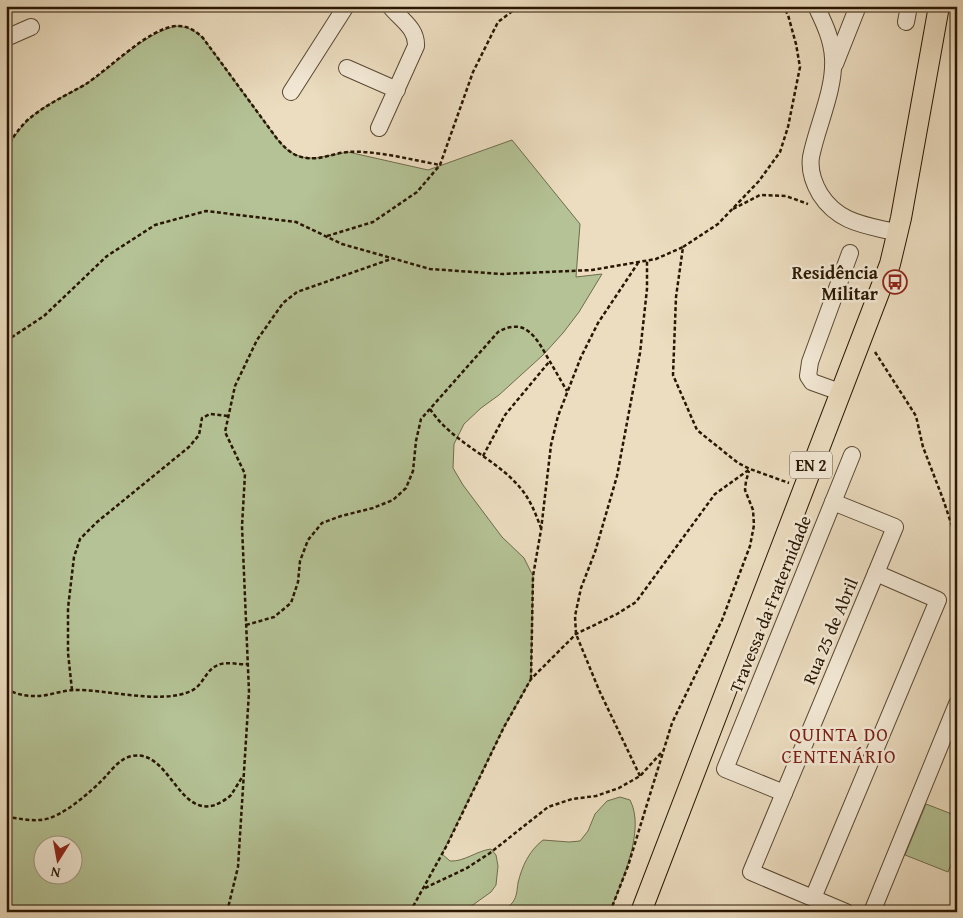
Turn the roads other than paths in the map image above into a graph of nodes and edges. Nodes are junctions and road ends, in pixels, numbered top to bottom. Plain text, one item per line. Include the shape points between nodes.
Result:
1 (346, 6) edge
2 (390, 6) edge
3 (816, 6) edge
4 (858, 6) edge
5 (939, 6) edge
6 (31, 27) dead end
7 (6, 38) edge
8 (347, 68) dead end
9 (833, 70) junction
10 (397, 90) junction
11 (291, 92) dead end
12 (379, 128) dead end
13 (898, 233) junction
14 (850, 253) dead end
15 (840, 392) junction
16 (852, 455) dead end
17 (833, 502) junction
18 (876, 574) junction
19 (957, 704) edge
20 (784, 793) junction
21 (813, 898) junction
22 (641, 912) edge
23 (846, 912) edge
24 (872, 912) edge

1 - 11 street
2 - 10 street via 411,28 416,42
3 - 9 street via 831,45
4 - 9 street
5 - 13 main road, EN 2
6 - 7 street
8 - 10 street
9 - 13 street via 811,157 813,181 826,204 838,214 850,221
10 - 12 street
13 - 15 main road, EN 2 via 890,264
14 - 15 street via 808,373 812,382
15 - 22 main road, EN 2
16 - 17 street
17 - 18 street, Travessa da Fraternidade via 895,527
17 - 20 street, Travessa da Fraternidade via 725,769
18 - 20 street, Rua 25 de Abril
18 - 21 street, Rua 25 de Abril via 938,600
19 - 24 street
20 - 21 street, Rua 25 de Abril via 751,872
21 - 23 street

